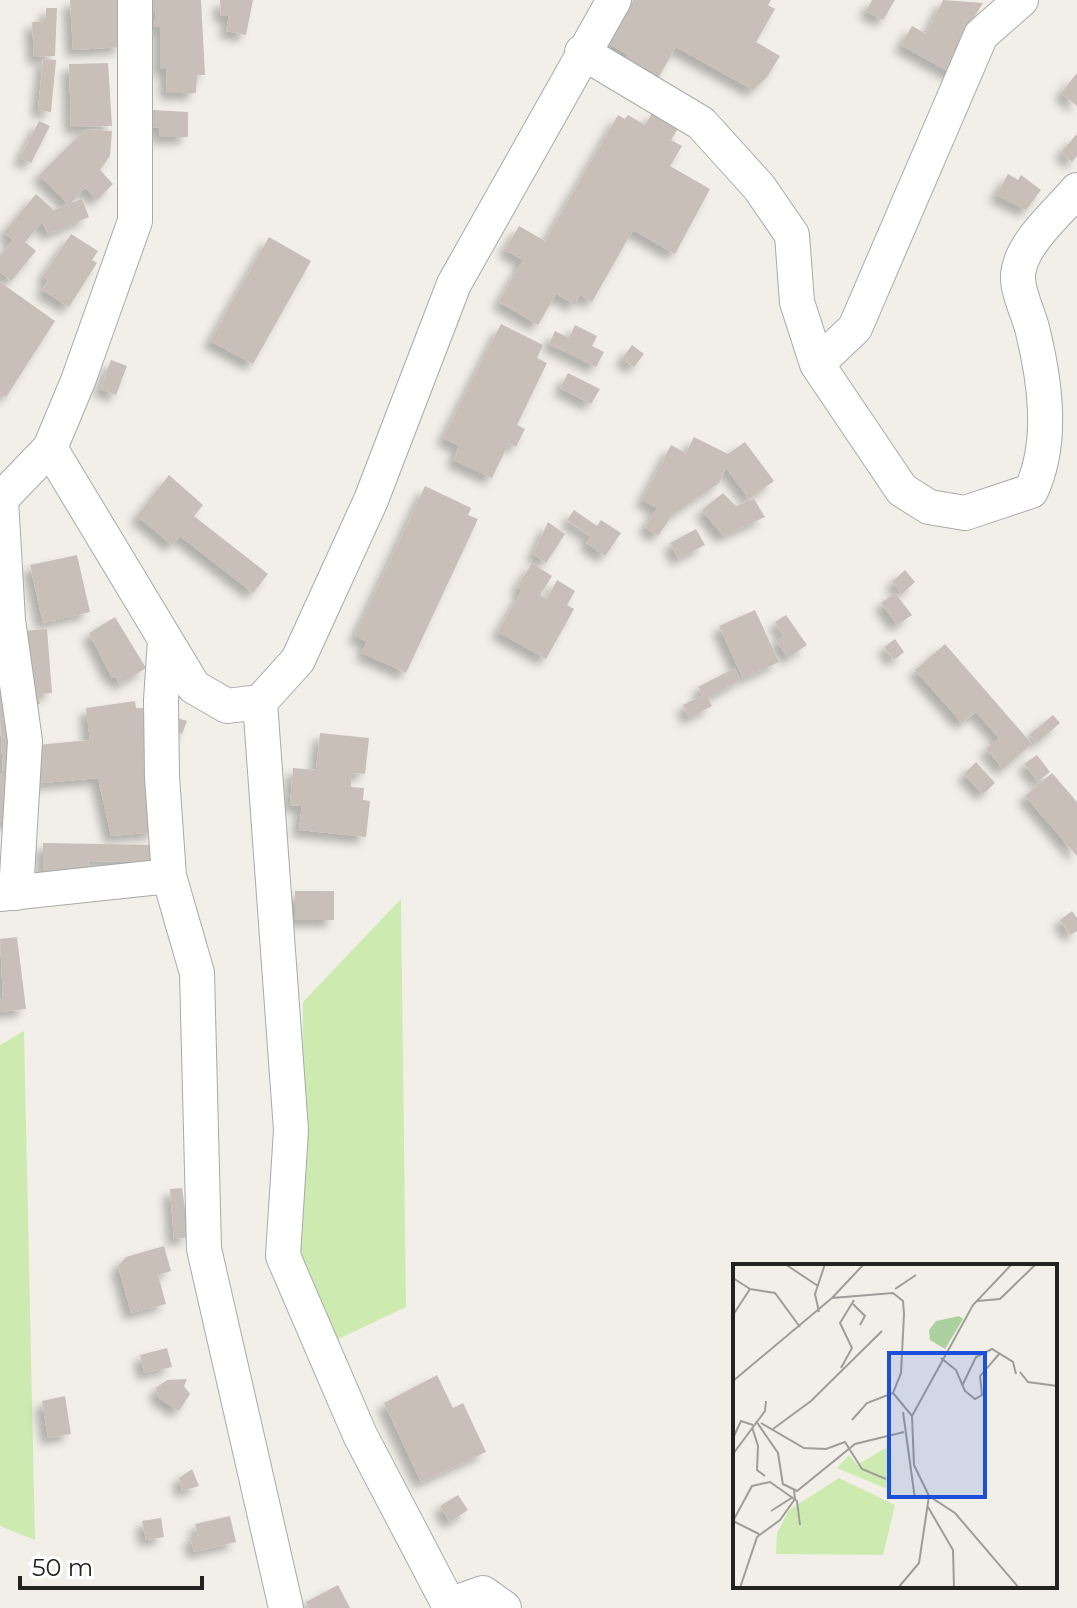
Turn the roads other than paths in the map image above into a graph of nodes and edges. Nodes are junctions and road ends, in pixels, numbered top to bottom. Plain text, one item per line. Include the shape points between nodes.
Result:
1 (135, 0) edge
2 (614, 0) edge
3 (1021, 0) edge
4 (582, 52) junction
5 (1077, 190) edge
6 (817, 364) junction
7 (50, 448) junction
8 (1, 500) edge
9 (165, 640) junction
10 (260, 702) junction
11 (169, 876) junction
12 (8, 893) edge
13 (449, 1606) edge
14 (286, 1608) edge
15 (504, 1608) edge

1 - 7 street via 135,221
2 - 4 street
3 - 6 street via 981,35 855,328
4 - 6 street via 701,123 759,187 792,235 797,302
4 - 10 street via 454,284 371,500 298,660
5 - 6 street via 1026,251 1018,276 1045,404 1041,470 1031,491 965,513 929,507 902,490
7 - 8 street
7 - 9 street
8 - 12 street via 8,620 25,741
9 - 10 street via 194,687 227,706
9 - 11 street via 161,731
10 - 13 street via 291,1130 283,1256 360,1435
11 - 12 street
11 - 14 street via 197,973 204,1249
13 - 15 street via 483,1593

